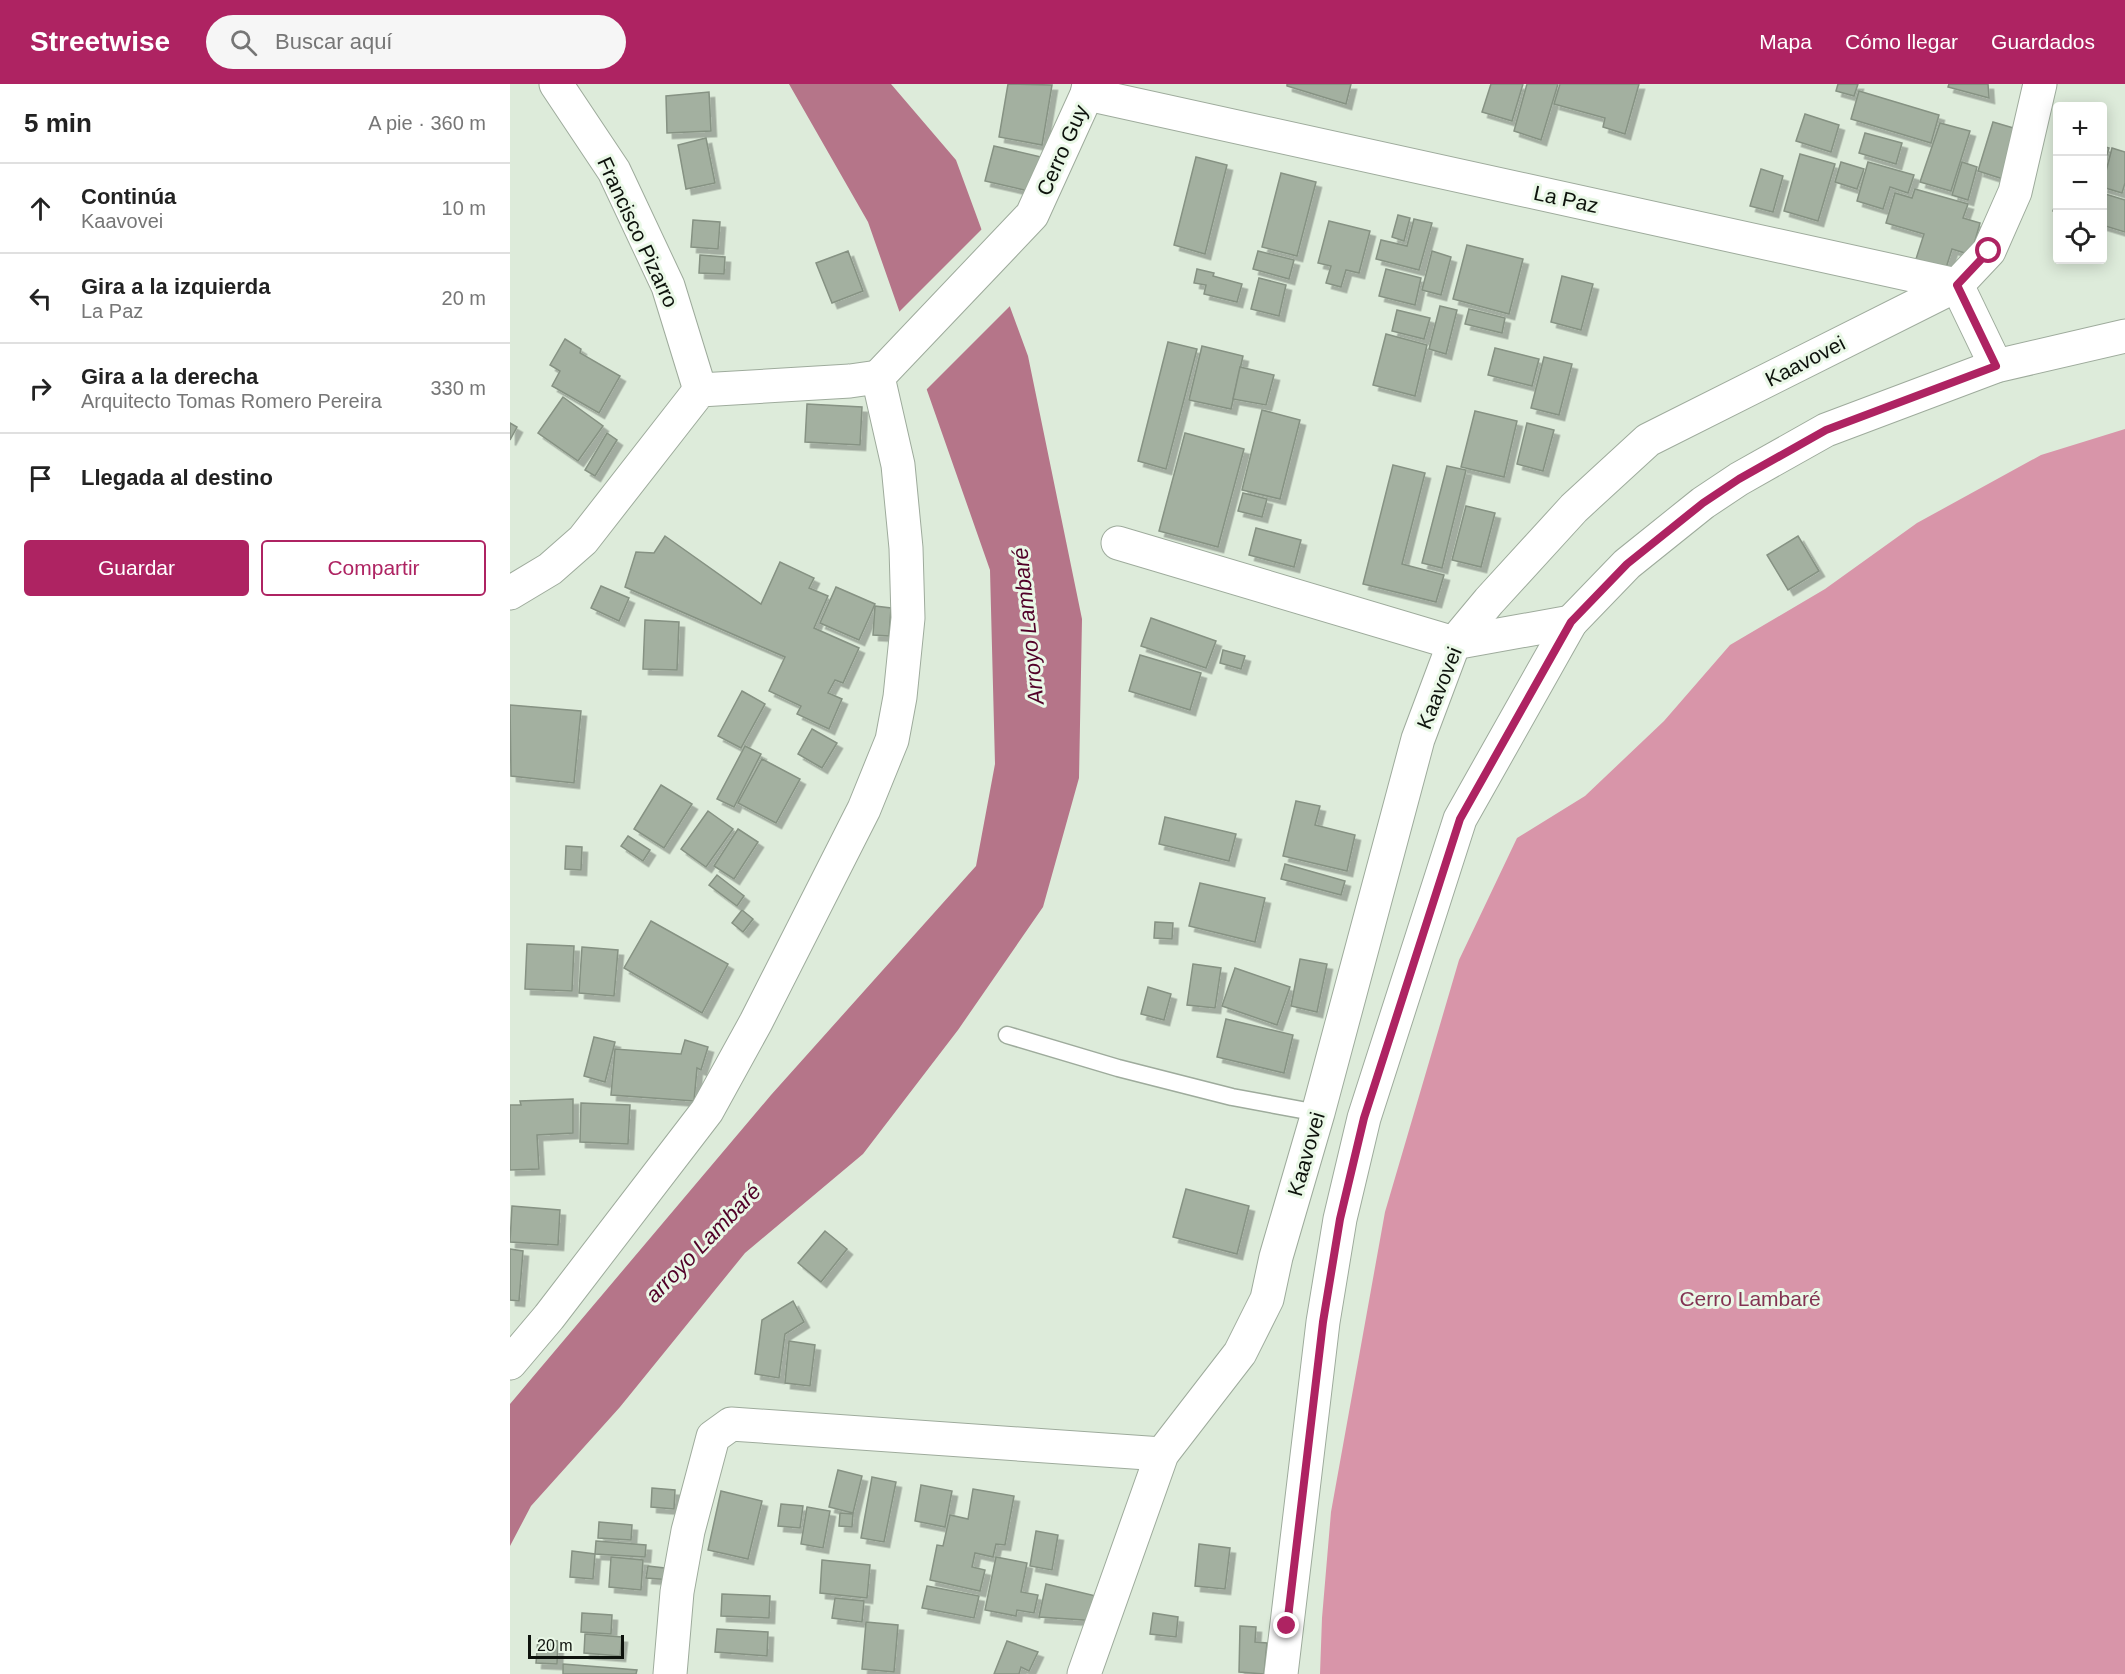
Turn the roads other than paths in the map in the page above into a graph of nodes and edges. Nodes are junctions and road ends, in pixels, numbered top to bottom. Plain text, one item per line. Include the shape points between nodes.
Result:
1 (556, 84) edge
2 (2040, 84) edge
3 (1088, 89) edge
4 (1957, 285) junction
5 (2125, 336) edge
6 (1996, 366) junction
7 (884, 370) junction
8 (700, 390) junction
9 (1118, 543) dead end
10 (510, 592) edge
11 (1571, 622) junction
12 (1454, 643) junction
13 (1007, 1035) dead end
14 (1318, 1113) junction
15 (510, 1363) edge
16 (1162, 1454) junction
17 (669, 1674) edge
18 (1084, 1674) edge
19 (1281, 1674) edge

1 - 8 street, Francisco Pizarro via 624,192 668,286
2 - 4 street, Kaavovei via 2015,192 1989,251
3 - 4 street, La Paz
3 - 7 street, Cerro Guy via 1032,215
4 - 6 street
4 - 12 street, Kaavovei via 1648,440 1574,508
5 - 6 street
6 - 11 street via 1826,430 1739,479 1627,564
7 - 8 street via 850,381
7 - 15 street via 898,465 908,618 892,740 864,809 707,1111
8 - 10 street via 583,540 550,569
9 - 12 street
11 - 12 street
11 - 19 street via 1460,819 1364,1118 1340,1219 1323,1322
12 - 14 street, Kaavovei via 1418,739
13 - 14 lane via 1140,1074
14 - 16 street, Kaavovei via 1267,1299 1240,1353
16 - 17 street via 731,1424 713,1437 688,1530
16 - 18 street, Kaavovei

